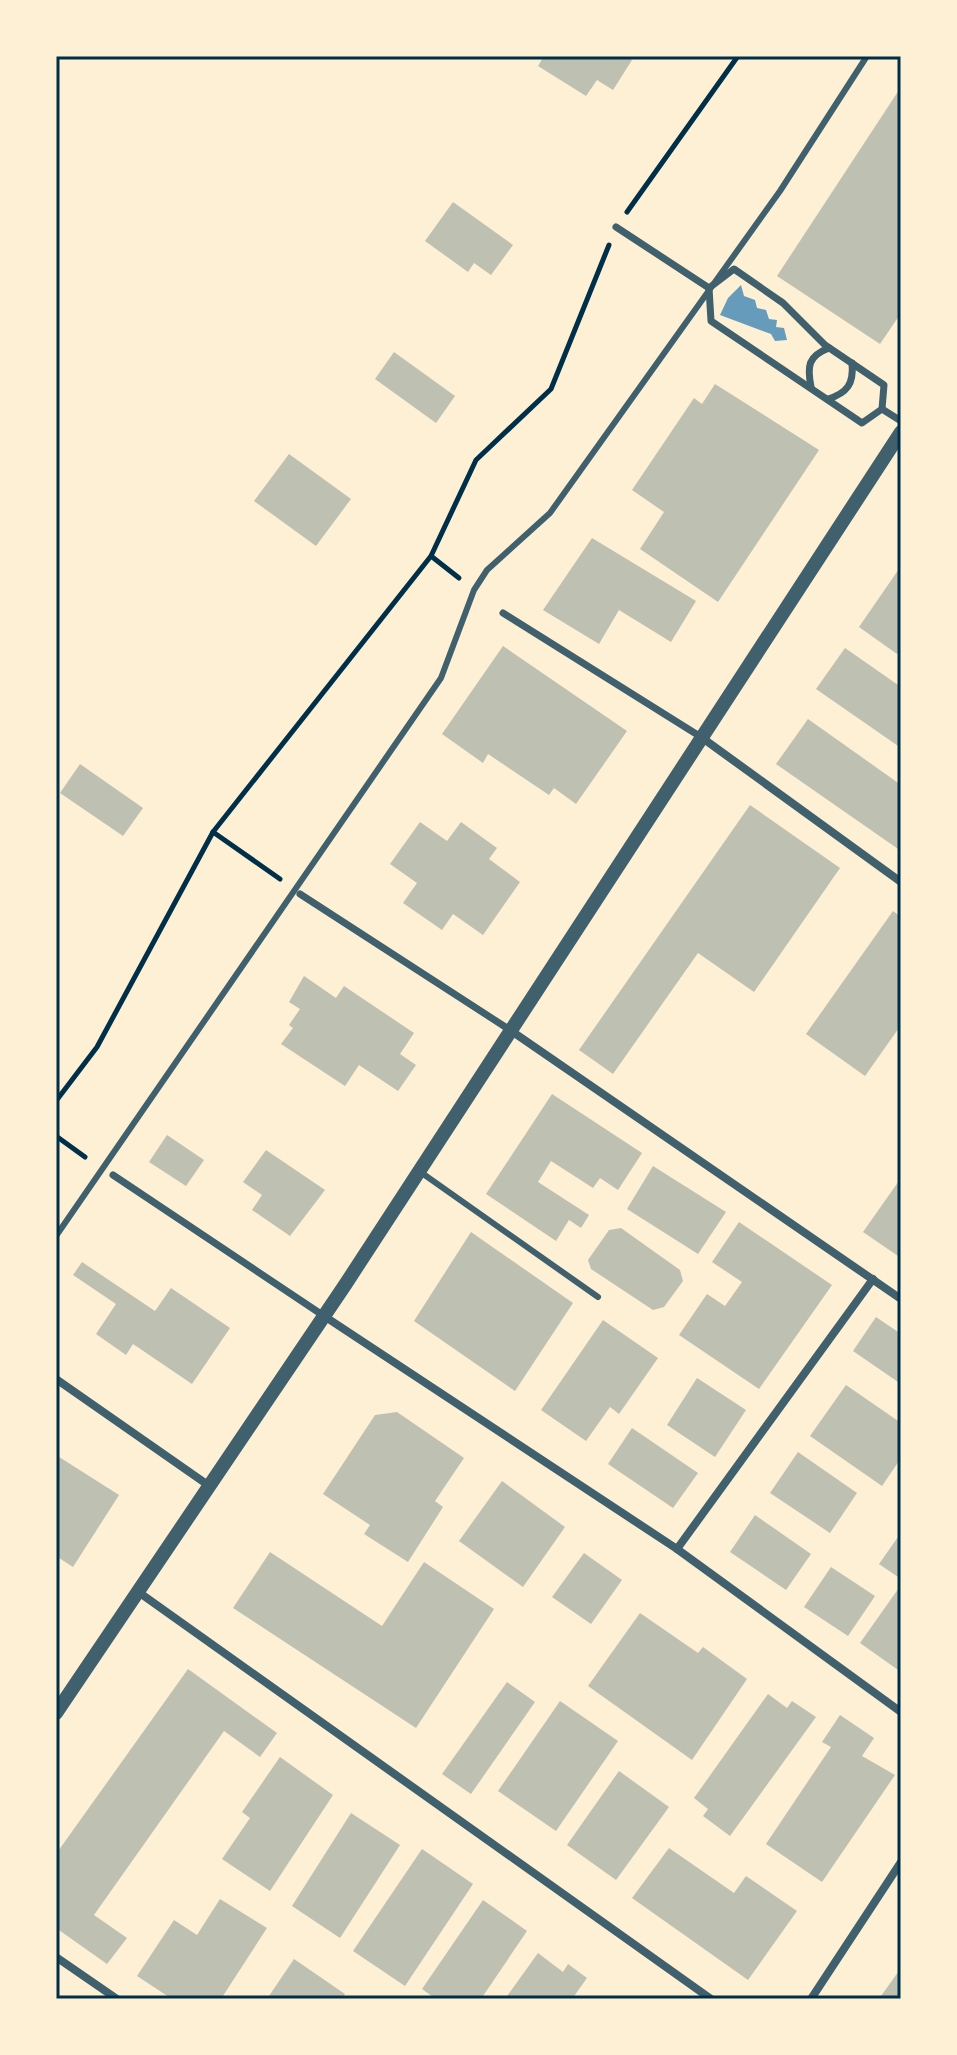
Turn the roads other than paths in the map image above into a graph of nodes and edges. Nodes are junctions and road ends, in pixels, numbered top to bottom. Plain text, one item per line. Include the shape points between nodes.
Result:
1 (867, 56) edge
2 (616, 227) road end
3 (709, 288) junction
4 (829, 348) junction
5 (852, 363) junction
6 (811, 387) junction
7 (828, 399) junction
8 (882, 409) junction
9 (901, 421) edge
10 (901, 432) edge
11 (503, 613) dead end
12 (701, 737) junction
13 (901, 882) edge
14 (297, 892) junction
15 (510, 1030) junction
16 (419, 1171) junction
17 (113, 1175) dead end
18 (56, 1236) edge
19 (873, 1279) junction
20 (598, 1297) dead end
21 (901, 1299) edge
22 (324, 1316) junction
23 (56, 1379) edge
24 (208, 1485) junction
25 (677, 1549) junction
26 (137, 1591) junction
27 (901, 1712) edge
28 (56, 1713) edge
29 (901, 1862) edge
30 (56, 1957) edge
31 (117, 1999) edge
32 (711, 1999) edge
33 (811, 1999) edge

1 - 3 lane via 780,191
2 - 3 street
3 - 4 street via 734,269 783,303
3 - 6 street via 711,321
3 - 14 lane via 550,513 487,570 474,590 441,678
4 - 5 street
4 - 6 street via 809,361
5 - 7 street via 849,388
5 - 8 street via 884,385
6 - 7 street
7 - 8 street via 862,423
8 - 9 street
10 - 12 street
11 - 12 street
12 - 13 street
12 - 15 street
14 - 15 street
14 - 18 lane
15 - 16 street
15 - 19 street
16 - 20 lane
16 - 22 street
17 - 22 street
19 - 21 street
19 - 25 street
22 - 24 street
22 - 25 street
23 - 24 street
24 - 26 street
25 - 27 street
26 - 28 street
26 - 32 street
29 - 33 street
30 - 31 street

